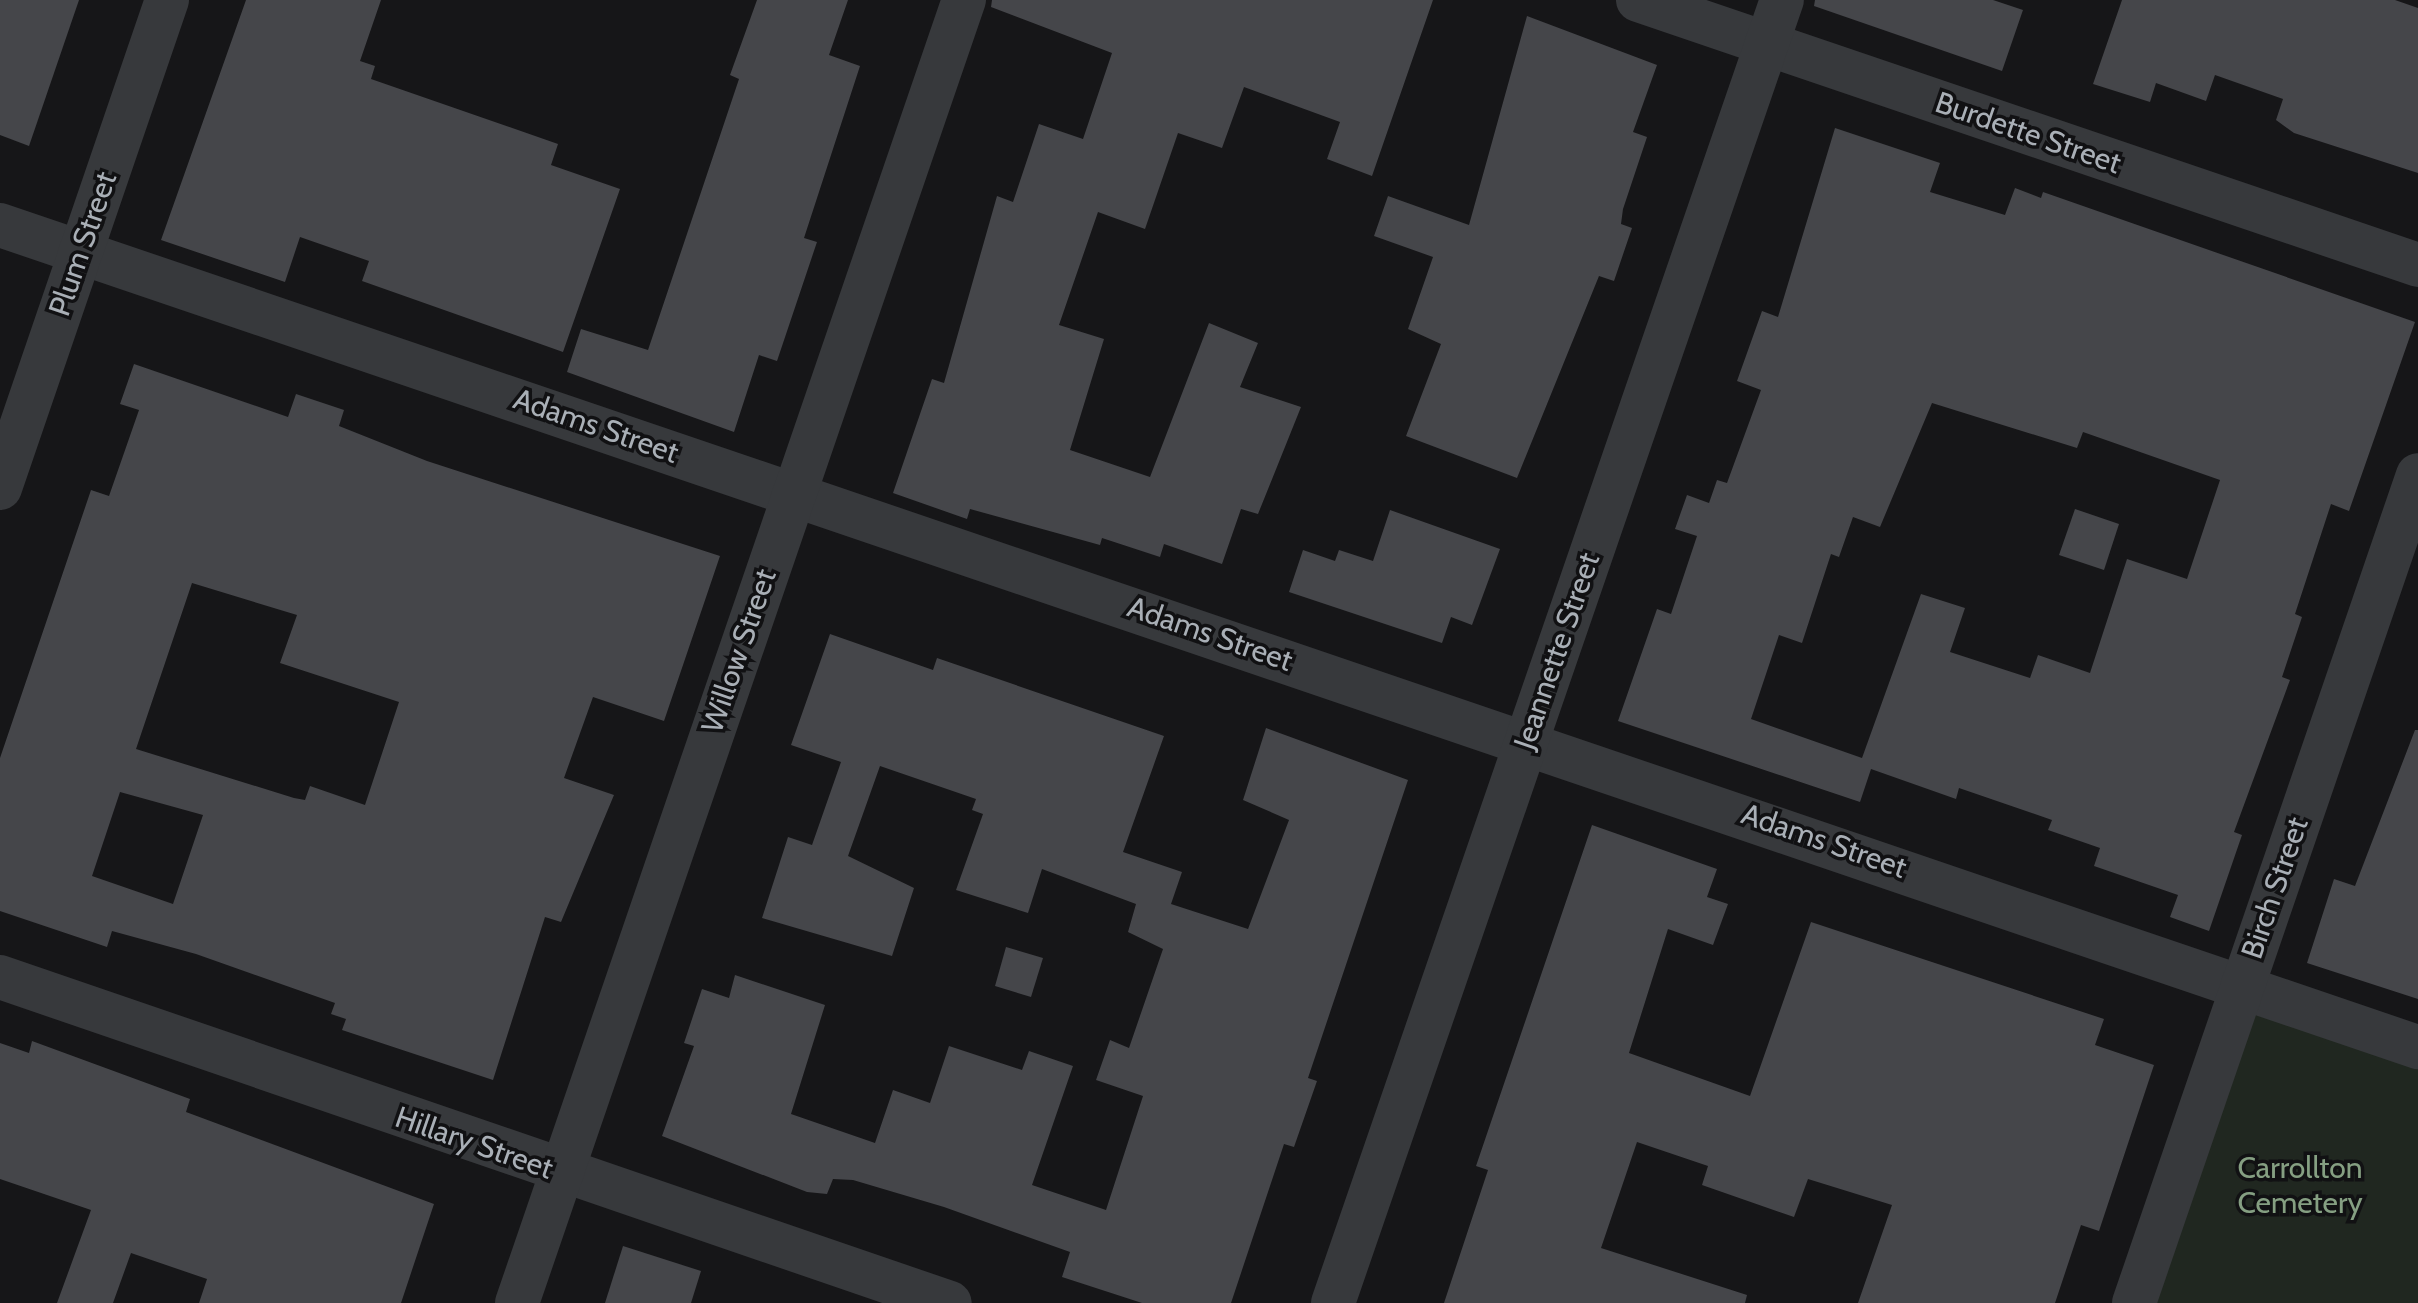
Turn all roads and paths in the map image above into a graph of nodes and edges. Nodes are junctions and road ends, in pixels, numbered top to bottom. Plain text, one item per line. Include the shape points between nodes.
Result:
1 (167, 0) edge
2 (964, 0) edge
3 (1638, 0) edge
4 (1782, 0) edge
5 (1767, 44) junction
6 (0, 225) edge
7 (81, 252) junction
8 (2418, 265) edge
9 (2418, 475) edge
10 (0, 488) edge
11 (794, 493) junction
12 (1527, 741) junction
13 (0, 977) edge
14 (2243, 983) junction
15 (2418, 1047) edge
16 (558, 1173) junction
17 (517, 1303) edge
18 (950, 1303) edge
19 (1333, 1303) edge
20 (2134, 1303) edge

1 - 7 street, Plum Street
2 - 11 street, Willow Street
3 - 5 street, Burdette Street
4 - 5 street, Jeannette Street
5 - 8 street, Burdette Street
5 - 12 street, Jeannette Street
6 - 7 street, Adams Street
7 - 10 street, Plum Street
7 - 11 street, Adams Street
9 - 14 street, Birch Street
11 - 12 street, Adams Street
11 - 16 street, Willow Street
12 - 14 street, Adams Street
12 - 19 street, Jeannette Street
13 - 16 street, Hillary Street
14 - 15 street, Adams Street
14 - 20 street, Birch Street
16 - 17 street, Willow Street
16 - 18 street, Hillary Street

